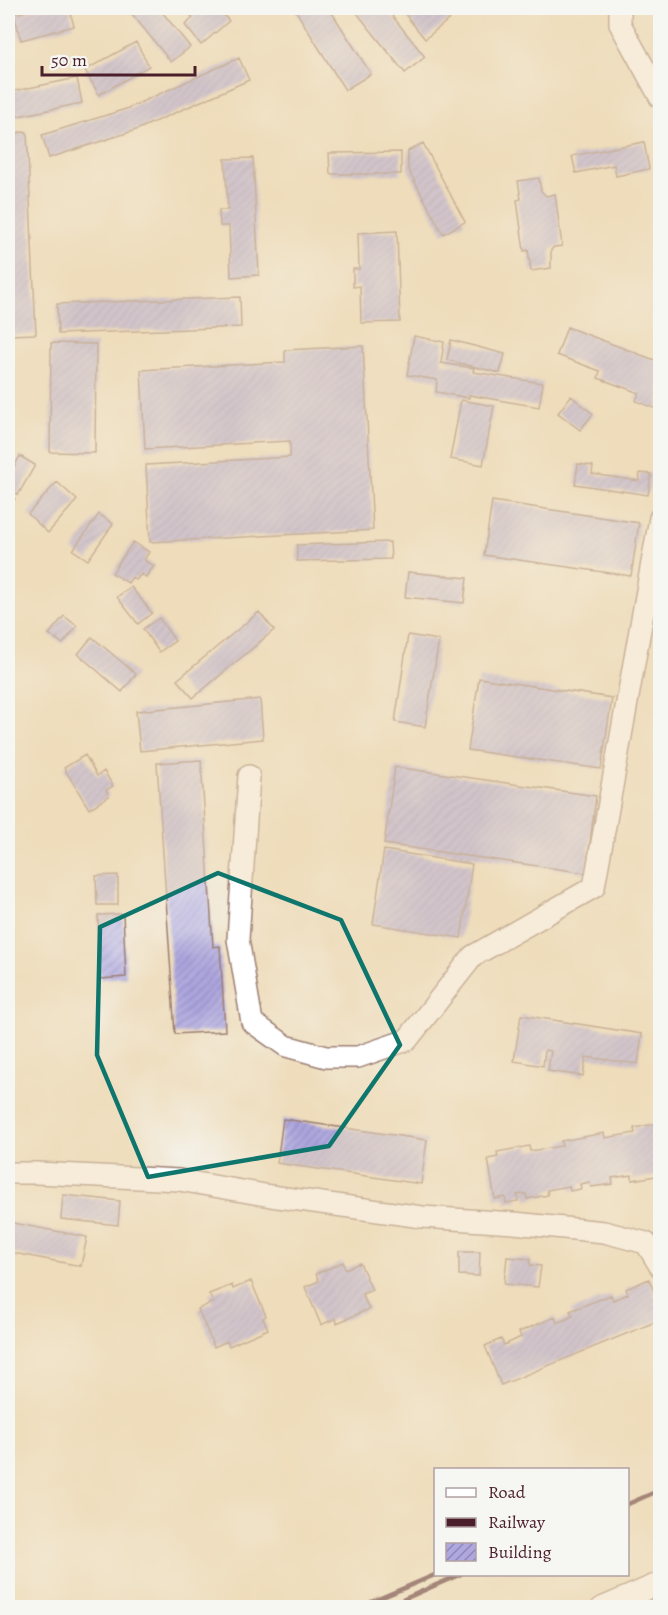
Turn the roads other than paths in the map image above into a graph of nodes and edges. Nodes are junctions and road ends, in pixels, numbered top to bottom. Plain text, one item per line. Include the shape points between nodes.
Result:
1 (620, 8) edge
2 (660, 97) edge
3 (660, 518) edge
4 (249, 776) dead end
5 (8, 1173) edge
6 (660, 1266) edge
7 (660, 1583) edge
8 (602, 1608) edge

1 - 2 street via 620,24
3 - 4 street via 594,887 473,956 407,1040 358,1057 326,1057 286,1046 252,1022 238,939
5 - 6 street via 178,1180 422,1217 604,1233 646,1243
7 - 8 street

